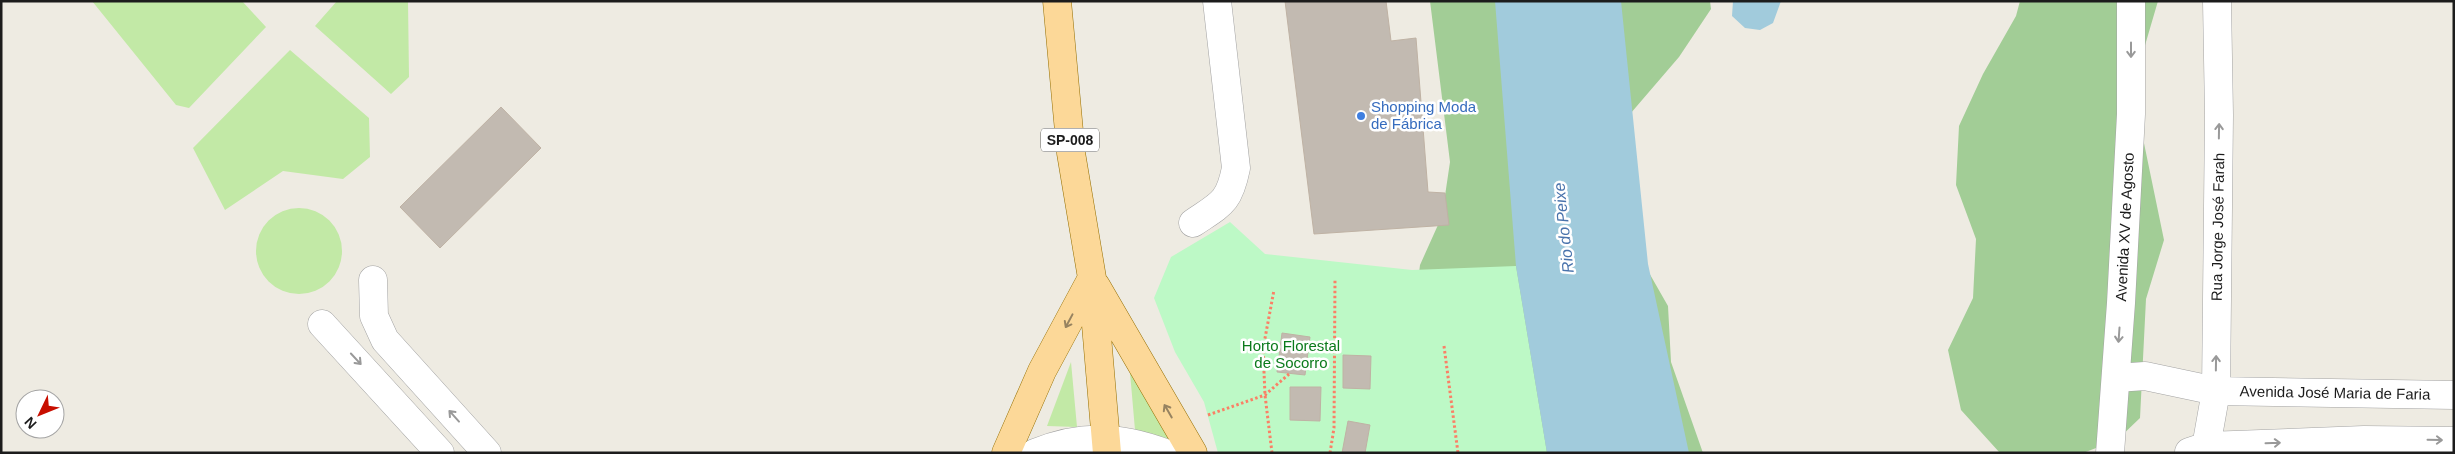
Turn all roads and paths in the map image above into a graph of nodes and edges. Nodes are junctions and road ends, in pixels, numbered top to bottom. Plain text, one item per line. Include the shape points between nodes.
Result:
1 (1057, 1) edge
2 (1217, 1) edge
3 (2131, 1) edge
4 (2217, 1) edge
5 (1193, 223) dead end
6 (1092, 278) junction
7 (1335, 279) dead end
8 (373, 280) dead end
9 (1274, 290) dead end
10 (322, 324) dead end
11 (1444, 346) dead end
12 (1288, 374) dead end
13 (2116, 378) junction
14 (2216, 391) junction
15 (1265, 395) junction
16 (2454, 395) edge
17 (1208, 415) dead end
18 (2454, 441) edge
19 (1106, 445) edge
20 (2200, 451) edge
21 (2111, 452) edge
22 (440, 453) edge
23 (486, 453) edge
24 (1006, 453) edge
25 (1035, 453) edge
26 (1165, 453) edge
27 (1193, 453) edge
28 (1272, 453) edge
29 (1330, 453) edge
30 (1458, 453) edge

1 - 6 main road, SP-008 via 1072,153
2 - 5 street via 1236,168 1232,187 1224,202
3 -> 13 street, Avenida XV de Agosto via 2132,114
14 -> 4 street, Rua Jorge José Farah
6 - 19 main road, SP-008
6 -> 24 main road via 1042,371
27 -> 6 main road
7 - 29 path via 1334,428
23 -> 8 street via 385,340 374,316
9 - 15 path via 1263,349
10 -> 22 street
11 - 30 path
12 - 15 path
13 - 14 street, Avenida José Maria de Faria via 2145,376
13 - 21 street, Avenida XV de Agosto
14 - 16 street, Avenida José Maria de Faria
14 - 20 street, Rua Jorge José Farah
15 - 17 path
15 - 28 path
20 -> 18 street via 2364,440
19 - 25 street via 1067,443
19 - 26 street

